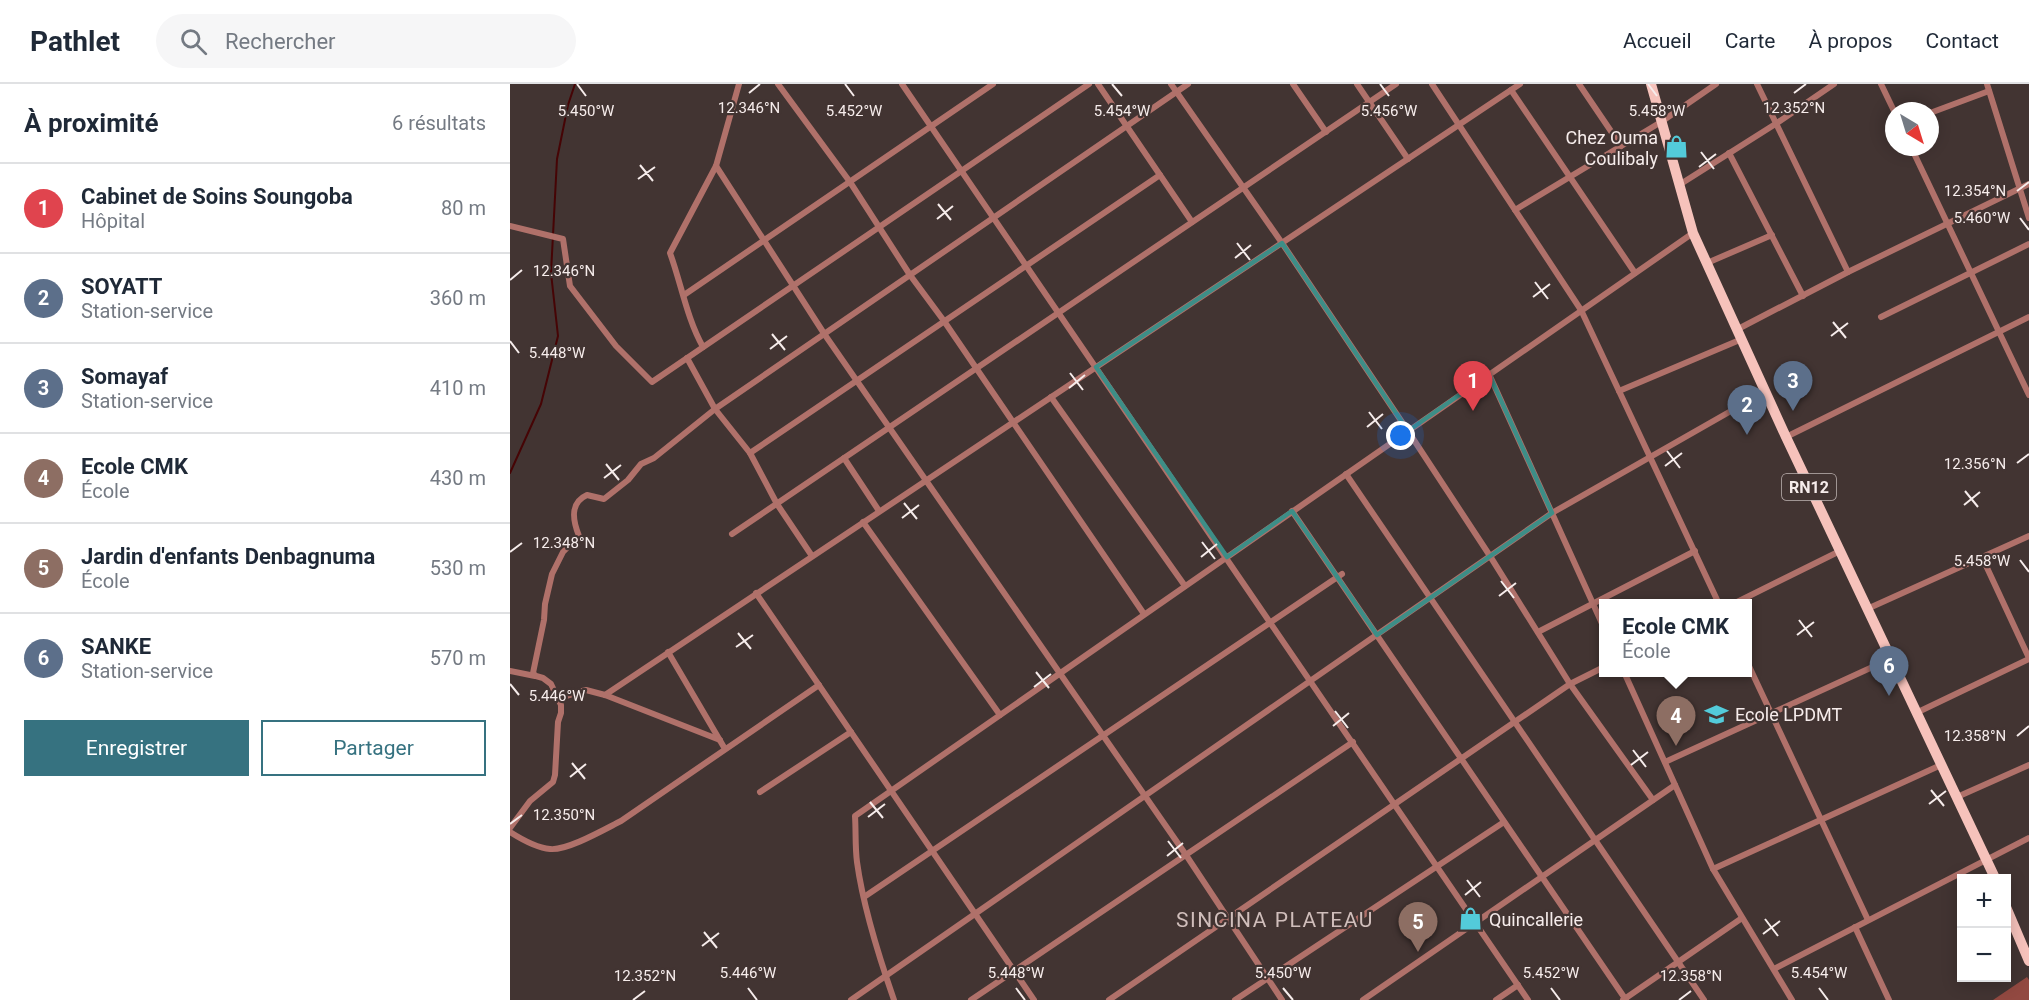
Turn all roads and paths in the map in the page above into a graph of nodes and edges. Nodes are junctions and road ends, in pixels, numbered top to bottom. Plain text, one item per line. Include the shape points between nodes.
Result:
1 (739, 84) edge
2 (778, 84) edge
3 (993, 84) edge
4 (1089, 84) edge
5 (1098, 84) edge
6 (1171, 84) edge
7 (1188, 84) edge
8 (1293, 84) edge
9 (1357, 84) edge
10 (1396, 84) edge
11 (1432, 84) edge
12 (1520, 84) edge
13 (1580, 84) edge
14 (1651, 84) edge
15 (1716, 84) edge
16 (1757, 84) edge
17 (1834, 84) edge
18 (1881, 84) edge
19 (903, 85) edge
20 (1988, 87) edge
21 (1510, 90) junction
22 (1176, 92) junction
23 (1369, 102) junction
24 (1890, 102) edge
25 (1939, 109) edge
26 (1661, 122) junction
27 (1777, 123) junction
28 (930, 125) junction
29 (1459, 125) junction
30 (1127, 126) junction
31 (1326, 132) junction
32 (1621, 146) junction
33 (1730, 153) junction
34 (1915, 156) edge
35 (1408, 159) junction
36 (716, 165) junction
37 (962, 171) junction
38 (1160, 175) junction
39 (1569, 177) junction
40 (850, 182) junction
41 (2029, 184) edge
42 (1679, 185) junction
43 (1244, 187) junction
44 (2020, 189) junction
45 (1515, 210) junction
46 (994, 218) junction
47 (2029, 218) edge
48 (1192, 222) junction
49 (1947, 223) junction
50 (510, 226) edge
51 (880, 226) junction
52 (1693, 233) junction
53 (1772, 235) junction
54 (765, 241) junction
55 (1282, 243) junction
56 (2029, 244) edge
57 (1707, 263) junction
58 (1026, 265) junction
59 (1848, 272) junction
60 (1635, 273) junction
61 (1971, 273) junction
62 (910, 275) junction
63 (793, 285) junction
64 (684, 295) junction
65 (1803, 296) junction
66 (1581, 310) junction
67 (1059, 313) junction
68 (1881, 317) dead end
69 (2029, 317) edge
70 (944, 321) junction
71 (2000, 332) junction
72 (1740, 334) junction
73 (825, 335) junction
74 (703, 347) junction
75 (687, 358) junction
76 (1096, 367) junction
77 (976, 369) junction
78 (1489, 374) junction
79 (857, 381) junction
80 (1619, 391) junction
81 (1766, 391) junction
82 (2029, 395) edge
83 (1051, 397) junction
84 (715, 409) junction
85 (1012, 423) junction
86 (889, 428) junction
87 (1408, 431) junction
88 (1786, 437) junction
89 (750, 453) junction
90 (1650, 457) junction
91 (844, 458) junction
92 (1346, 474) junction
93 (926, 480) junction
94 (777, 504) junction
95 (879, 511) junction
96 (1292, 511) junction
97 (1552, 513) junction
98 (863, 522) junction
99 (732, 534) dead end
100 (2029, 536) edge
101 (1695, 551) junction
102 (1840, 551) junction
103 (812, 556) junction
104 (1490, 556) junction
105 (1227, 557) junction
106 (1982, 557) junction
107 (1339, 575) junction
108 (1185, 586) junction
109 (756, 593) junction
110 (1430, 598) junction
111 (1603, 599) edge
112 (1717, 599) edge
113 (1741, 599) edge
114 (1599, 601) edge
115 (1593, 604) junction
116 (1867, 609) junction
117 (1144, 614) junction
118 (1599, 617) edge
119 (1270, 622) junction
120 (1538, 632) junction
121 (1377, 635) junction
122 (668, 652) junction
123 (2029, 658) edge
124 (1890, 659) junction
125 (1599, 670) edge
126 (510, 671) edge
127 (1060, 673) junction
128 (1752, 673) edge
129 (536, 676) junction
130 (1626, 677) edge
131 (1311, 681) junction
132 (1570, 684) junction
133 (819, 685) junction
134 (605, 695) junction
135 (559, 698) junction
136 (1771, 713) junction
137 (1916, 713) junction
138 (1000, 715) junction
139 (1514, 722) junction
140 (851, 732) junction
141 (1102, 735) junction
142 (720, 740) junction
143 (1353, 742) junction
144 (726, 749) junction
145 (1461, 758) junction
146 (1665, 762) junction
147 (1941, 765) junction
148 (2029, 765) edge
149 (1675, 785) junction
150 (891, 791) junction
151 (760, 792) dead end
152 (1145, 797) junction
153 (1957, 797) junction
154 (1653, 800) junction
155 (1394, 804) junction
156 (1821, 819) junction
157 (1504, 822) junction
158 (510, 830) edge
159 (2029, 838) edge
160 (1594, 840) junction
161 (932, 851) junction
162 (1186, 855) junction
163 (1987, 858) junction
164 (1437, 866) junction
165 (1713, 869) junction
166 (1993, 874) edge
167 (1542, 877) junction
168 (864, 897) junction
169 (975, 914) junction
170 (2011, 917) edge
171 (1228, 918) junction
172 (1742, 918) junction
173 (1868, 920) junction
174 (1475, 922) junction
175 (1855, 927) junction
176 (2029, 961) edge
177 (1677, 962) junction
178 (1774, 969) junction
179 (1014, 971) junction
180 (886, 976) junction
181 (1267, 978) junction
182 (1518, 985) junction
183 (851, 1000) edge
184 (894, 1000) edge
185 (971, 1000) edge
186 (1034, 1000) edge
187 (1109, 1000) edge
188 (1235, 1000) edge
189 (1282, 1000) edge
190 (1363, 1000) edge
191 (1496, 1000) edge
192 (1528, 1000) edge
193 (1624, 1000) edge
194 (1704, 1000) edge
195 (1792, 1000) edge
196 (1888, 1000) edge

1 - 36 street
2 - 40 street
3 - 28 street
4 - 37 street
5 - 30 street
6 - 22 street
7 - 22 street
8 - 31 street
9 - 23 street
10 - 23 street
11 - 29 street
12 - 21 street
13 - 32 street
14 - 26 main road, RN12
15 - 26 street
16 - 27 street
17 - 27 street
18 - 24 street
19 - 28 street
20 - 25 street
20 - 44 street
21 - 29 street
21 - 39 street
22 - 30 street
22 - 43 street
23 - 31 street
23 - 35 street
26 - 32 street
26 - 42 main road, RN12
27 - 33 street
27 - 59 street
28 - 37 street
28 - 40 street
29 - 35 street
29 - 45 street
30 - 38 street
30 - 46 street
31 - 43 street
32 - 39 street
33 - 42 street
33 - 53 street
34 - 49 street
35 - 55 street
36 - 54 street
36 - 64 street via 670,253
37 - 46 street
37 - 51 street
38 - 48 street
38 - 58 street
39 - 45 street
39 - 60 street
40 - 51 street
40 - 54 street
41 - 44 street
42 - 52 main road, RN12
43 - 48 street
43 - 55 street
44 - 47 street
44 - 49 street
45 - 66 street
46 - 58 street
46 - 62 street
48 - 67 street
49 - 59 street
49 - 61 street
50 - 75 street via 563,239 570,286 616,346 652,382
51 - 62 street
51 - 63 street
52 - 57 main road, RN12
52 - 60 street
53 - 57 street
53 - 65 street
54 - 63 street
54 - 64 street
55 - 76 street
55 - 87 street
56 - 61 street
57 - 72 main road, RN12
58 - 67 street
58 - 70 street
59 - 65 street
60 - 66 street
61 - 68 street
61 - 71 street
62 - 70 street
62 - 73 street
63 - 73 street
63 - 74 street
64 - 74 street
65 - 72 street
66 - 78 street
66 - 80 street
67 - 76 street
67 - 77 street
69 - 71 street
70 - 77 street
70 - 79 street
71 - 82 street
71 - 88 street
72 - 80 street
72 - 81 main road, RN12
73 - 79 street
73 - 84 street
74 - 75 street
75 - 84 street
76 - 83 street
76 - 105 street
77 - 85 street
77 - 86 street
78 - 87 street
78 - 97 street
79 - 86 street
79 - 89 street
80 - 90 street
81 - 88 main road, RN12
81 - 90 street
83 - 85 street
83 - 108 street
84 - 89 street
84 - 129 street via 641,464 611,495 604,499 587,495 577,502 574,522 579,536 563,552 552,574 533,673
85 - 93 street
85 - 117 street
86 - 91 street
86 - 93 street
87 - 92 street
87 - 104 street
88 - 102 main road, RN12
89 - 94 street
90 - 97 street
90 - 101 street
91 - 94 street
91 - 95 street
92 - 96 street
92 - 110 street
93 - 95 street
93 - 127 street
94 - 99 street
94 - 103 street
95 - 98 street
96 - 105 street
96 - 107 street
97 - 104 street
97 - 115 street
98 - 103 street
98 - 138 street
100 - 106 street
101 - 111 street
101 - 112 street
102 - 113 street
102 - 116 main road, RN12
103 - 109 street
104 - 110 street
104 - 120 street
105 - 108 street
105 - 119 street
106 - 116 street
106 - 123 street
107 - 119 street
107 - 121 street
108 - 117 street
109 - 122 street
109 - 133 street
110 - 121 street
110 - 139 street
114 - 115 street
115 - 118 street
115 - 120 street
116 - 124 main road, RN12
117 - 127 street
119 - 131 street
119 - 141 street
120 - 132 street
121 - 131 street
121 - 145 street
122 - 134 street
122 - 142 street
123 - 137 street
124 - 136 street
124 - 137 main road, RN12
125 - 132 street
126 - 129 street
127 - 138 street
127 - 141 street
128 - 136 street
129 - 135 street via 551,684
130 - 146 street
131 - 143 street
131 - 152 street
132 - 139 street
132 - 154 street
133 - 140 street
133 - 144 street
134 - 135 street via 586,690
134 - 142 street
135 - 158 street via 561,713 553,782 530,801
136 - 146 street
136 - 156 street
137 - 147 main road, RN12
138 - 150 street
139 - 145 street
139 - 160 street
140 - 150 street
140 - 151 street
141 - 152 street
141 - 161 street
142 - 144 street
143 - 155 street
143 - 162 street
144 - 158 street via 621,821 588,838 550,849
145 - 155 street
145 - 157 street
146 - 149 street
147 - 153 main road, RN12
147 - 156 street
148 - 153 street
149 - 154 street
149 - 165 street
150 - 161 street
150 - 168 street via 855,816
152 - 162 street
152 - 169 street
153 - 163 main road, RN12
154 - 160 street
155 - 164 street
155 - 171 street
156 - 165 street
156 - 173 street
157 - 164 street
157 - 167 street
159 - 163 street
160 - 167 street
160 - 177 street
161 - 168 street
161 - 169 street
162 - 171 street
162 - 179 street
163 - 166 main road, RN12
163 - 173 street
164 - 174 street
164 - 181 street
165 - 172 street
167 - 174 street
167 - 193 street
168 - 180 street
169 - 179 street
169 - 180 street
170 - 176 main road
171 - 181 street
171 - 187 street
172 - 177 street
172 - 178 street
173 - 175 street
174 - 182 street
174 - 190 street
175 - 178 street
175 - 196 street
177 - 193 street
177 - 194 street
178 - 195 street
179 - 185 street
179 - 186 street
180 - 183 street
180 - 184 street
181 - 188 street
181 - 189 street
182 - 191 street
182 - 192 street

